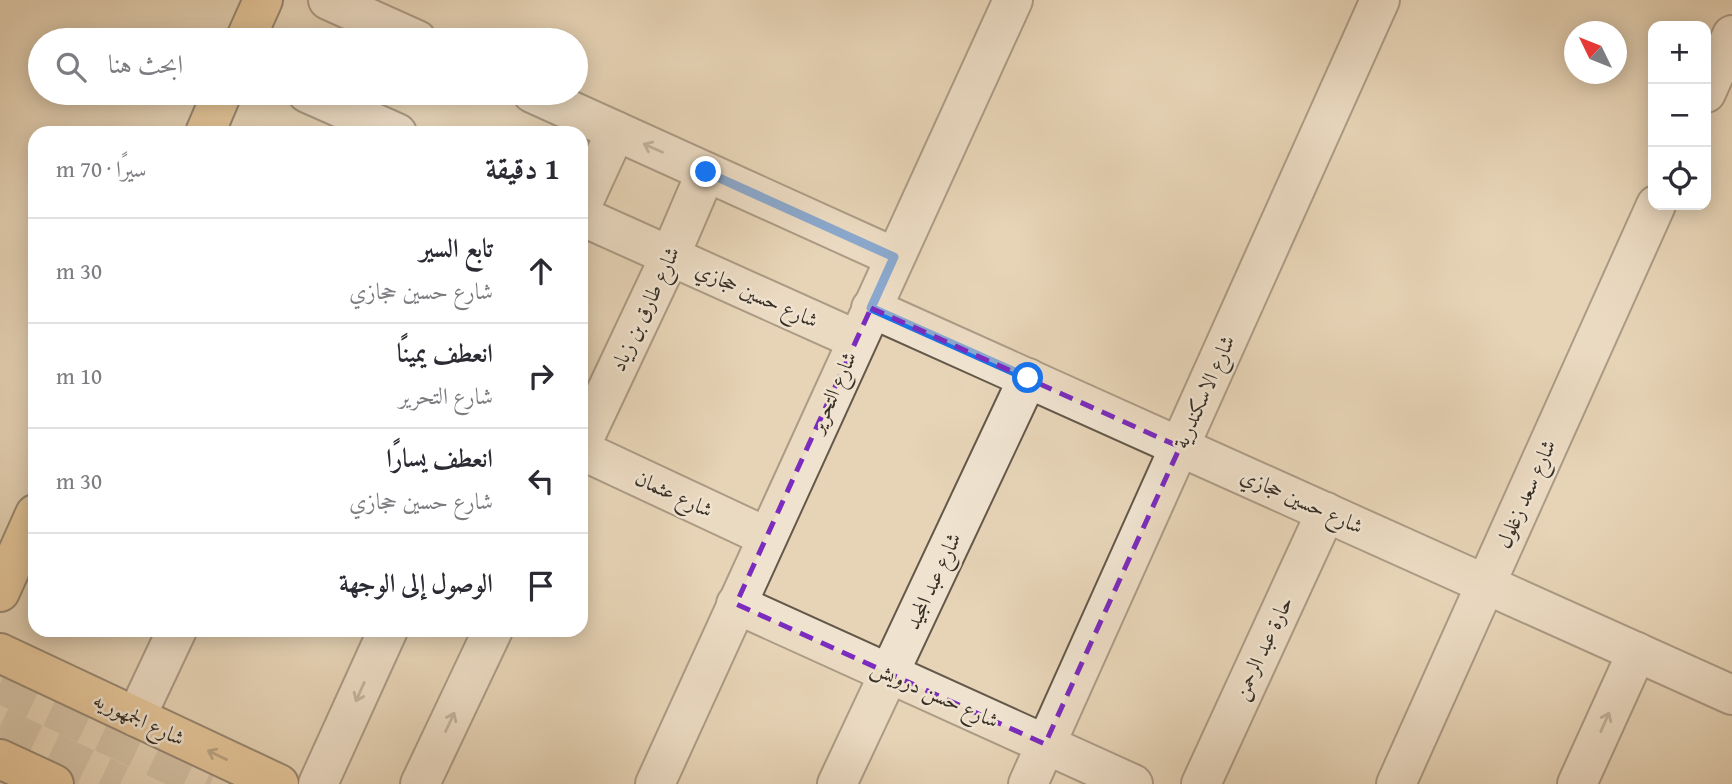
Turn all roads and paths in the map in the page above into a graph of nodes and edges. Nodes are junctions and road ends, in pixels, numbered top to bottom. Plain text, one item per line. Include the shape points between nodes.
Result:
1 (263, 0) edge
2 (328, 0) edge
3 (1013, 0) edge
4 (1380, 0) edge
5 (250, 28) edge
6 (390, 28) edge
7 (1732, 35) edge
8 (1710, 84) edge
9 (217, 105) edge
10 (334, 105) edge
11 (559, 105) edge
12 (208, 126) edge
13 (381, 126) edge
14 (616, 131) junction
15 (706, 172) junction
16 (588, 191) edge
17 (1654, 210) edge
18 (588, 219) edge
19 (670, 256) junction
20 (894, 257) junction
21 (864, 324) junction
22 (1028, 378) junction
23 (588, 433) edge
24 (1180, 447) junction
25 (588, 451) edge
26 (1326, 512) junction
27 (28, 530) edge
28 (767, 537) junction
29 (1486, 584) junction
30 (0, 592) edge
31 (736, 604) junction
32 (174, 637) edge
33 (385, 637) edge
34 (490, 637) edge
35 (1637, 652) junction
36 (0, 653) edge
37 (889, 673) junction
38 (1732, 695) edge
39 (136, 717) junction
40 (1045, 744) junction
41 (0, 759) edge
42 (54, 784) edge
43 (279, 784) edge
44 (318, 784) edge
45 (420, 784) edge
46 (655, 784) edge
47 (837, 784) edge
48 (1028, 784) edge
49 (1133, 784) edge
50 (1201, 784) edge
51 (1396, 784) edge
52 (1577, 784) edge

1 - 5 main road
2 - 6 street
3 - 20 street, شارع التحرير
4 - 24 street, شارع الاسكندرية
7 - 8 street
9 - 12 main road
10 - 13 street
11 - 14 street
15 -> 14 street
14 - 16 street
15 - 19 street, شارع طارق بن زياد
15 - 20 street
17 - 29 street, شارع سعد زغلول
18 - 19 street, شارع حسين حجازي
19 - 21 street, شارع حسين حجازي
19 - 23 street, شارع طارق بن زياد
20 - 21 street, شارع التحرير
21 - 22 street, شارع حسين حجازي
21 - 28 street, شارع التحرير
22 - 24 street, شارع حسين حجازي
22 - 37 street, شارع عبد المجيد
24 - 26 street, شارع حسين حجازي
24 - 40 street, شارع الاسكندرية
25 - 28 street, شارع عثمان
26 - 29 street, شارع حسين حجازي
26 - 50 street, حارة عبد الرحمن
27 - 30 main road
28 - 31 street, شارع التحرير
29 - 35 street, شارع حسين حجازي
29 - 51 street, شارع سعد زغلول
31 - 37 street, شارع حسن درويش
31 - 46 street, شارع التحرير
32 - 39 street
33 -> 44 street
45 -> 34 street
35 - 38 street, شارع حسين حجازي
52 -> 35 street
36 - 39 main road, شارع الجمهوريه
37 - 40 street, شارع حسن درويش
37 - 47 street, شارع عبد المجيد
43 -> 39 main road, شارع الجمهوريه
40 - 48 street, شارع الاسكندرية
40 - 49 street, شارع حسن درويش
41 - 42 main road

